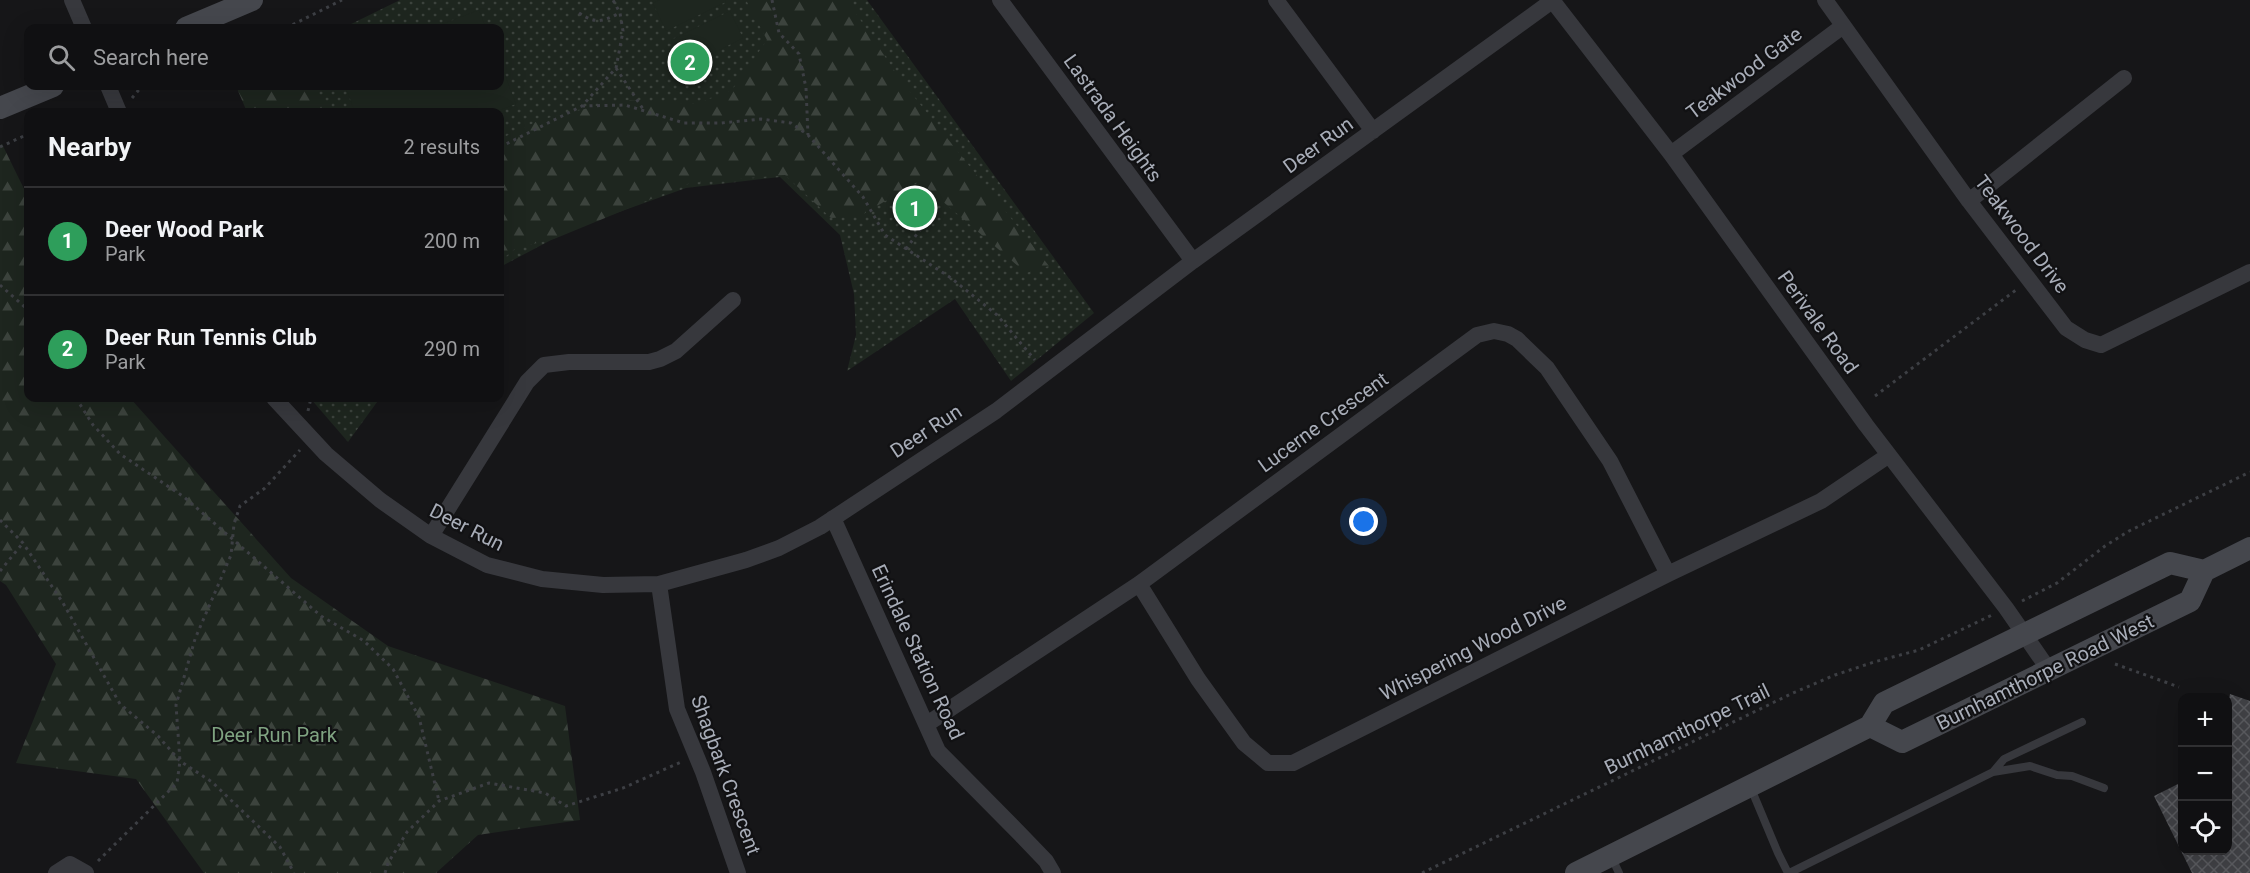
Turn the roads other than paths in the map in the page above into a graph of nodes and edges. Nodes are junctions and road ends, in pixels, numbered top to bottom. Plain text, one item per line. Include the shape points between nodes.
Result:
1 (72, 0) edge
2 (252, 0) edge
3 (1000, 0) edge
4 (1276, 0) edge
5 (1825, 0) edge
6 (1552, 1) edge
7 (82, 24) edge
8 (195, 24) edge
9 (1843, 26) junction
10 (2124, 78) dead end
11 (43, 90) edge
12 (110, 90) edge
13 (0, 108) edge
14 (117, 108) edge
15 (1373, 131) junction
16 (1671, 154) junction
17 (1969, 201) junction
18 (1193, 261) junction
19 (2250, 272) edge
20 (733, 300) dead end
21 (278, 402) edge
22 (1888, 455) junction
23 (833, 518) junction
24 (431, 536) junction
25 (2250, 548) edge
26 (2204, 571) junction
27 (1668, 573) junction
28 (659, 584) junction
29 (1139, 584) junction
30 (2025, 635) junction
31 (2049, 670) junction
32 (2082, 722) dead end
33 (927, 724) junction
34 (1870, 726) junction
35 (1993, 772) junction
36 (1750, 785) junction
37 (2104, 788) dead end
38 (1615, 864) edge
39 (56, 873) edge
40 (86, 873) edge
41 (738, 873) edge
42 (1053, 873) edge
43 (1576, 873) edge
44 (1789, 873) edge

1 - 7 street
2 - 8 main road
3 - 18 street, Lastrada Heights
4 - 15 street
5 - 9 street, Teakwood Drive
6 - 15 street, Deer Run
6 - 16 street, Perivale Road
9 - 16 street, Teakwood Gate
9 - 17 street, Teakwood Drive
10 - 17 street
11 - 13 main road
12 - 14 street
15 - 18 street, Deer Run
16 - 22 street, Perivale Road
17 - 19 street, Teakwood Drive via 2066,328 2101,345
18 - 23 street, Deer Run via 996,411
20 - 24 street via 676,351 649,362 544,365 527,382
21 - 24 street, Deer Run via 326,454 380,500
22 - 27 street, Whispering Wood Drive via 1821,501
22 - 30 street, Perivale Road
23 - 28 street, Deer Run via 779,548
23 - 33 street, Erindale Station Road
24 - 28 street, Deer Run via 488,565 542,579 603,585
25 - 26 main road
26 - 30 main road via 2170,563
26 - 31 main road, Burnhamthorpe Road West via 2190,601
27 - 29 street, Whispering Wood Drive via 1293,763 1268,763 1244,743 1198,679
27 - 29 street, Lucerne Crescent via 1610,461 1547,368 1517,339 1494,331 1477,335
28 - 41 street, Shagbark Crescent via 677,709
29 - 33 street, Lucerne Crescent
30 - 31 street, Perivale Road
30 - 34 main road via 1884,703
31 - 34 main road, Burnhamthorpe Road West via 1902,742
32 - 35 lane via 2004,759
33 - 42 street, Erindale Station Road via 938,751 1022,835
34 - 36 main road
35 - 37 lane via 2030,766
35 - 44 lane
36 - 38 main road
36 - 44 lane
38 - 43 main road
39 - 40 street via 70,864

